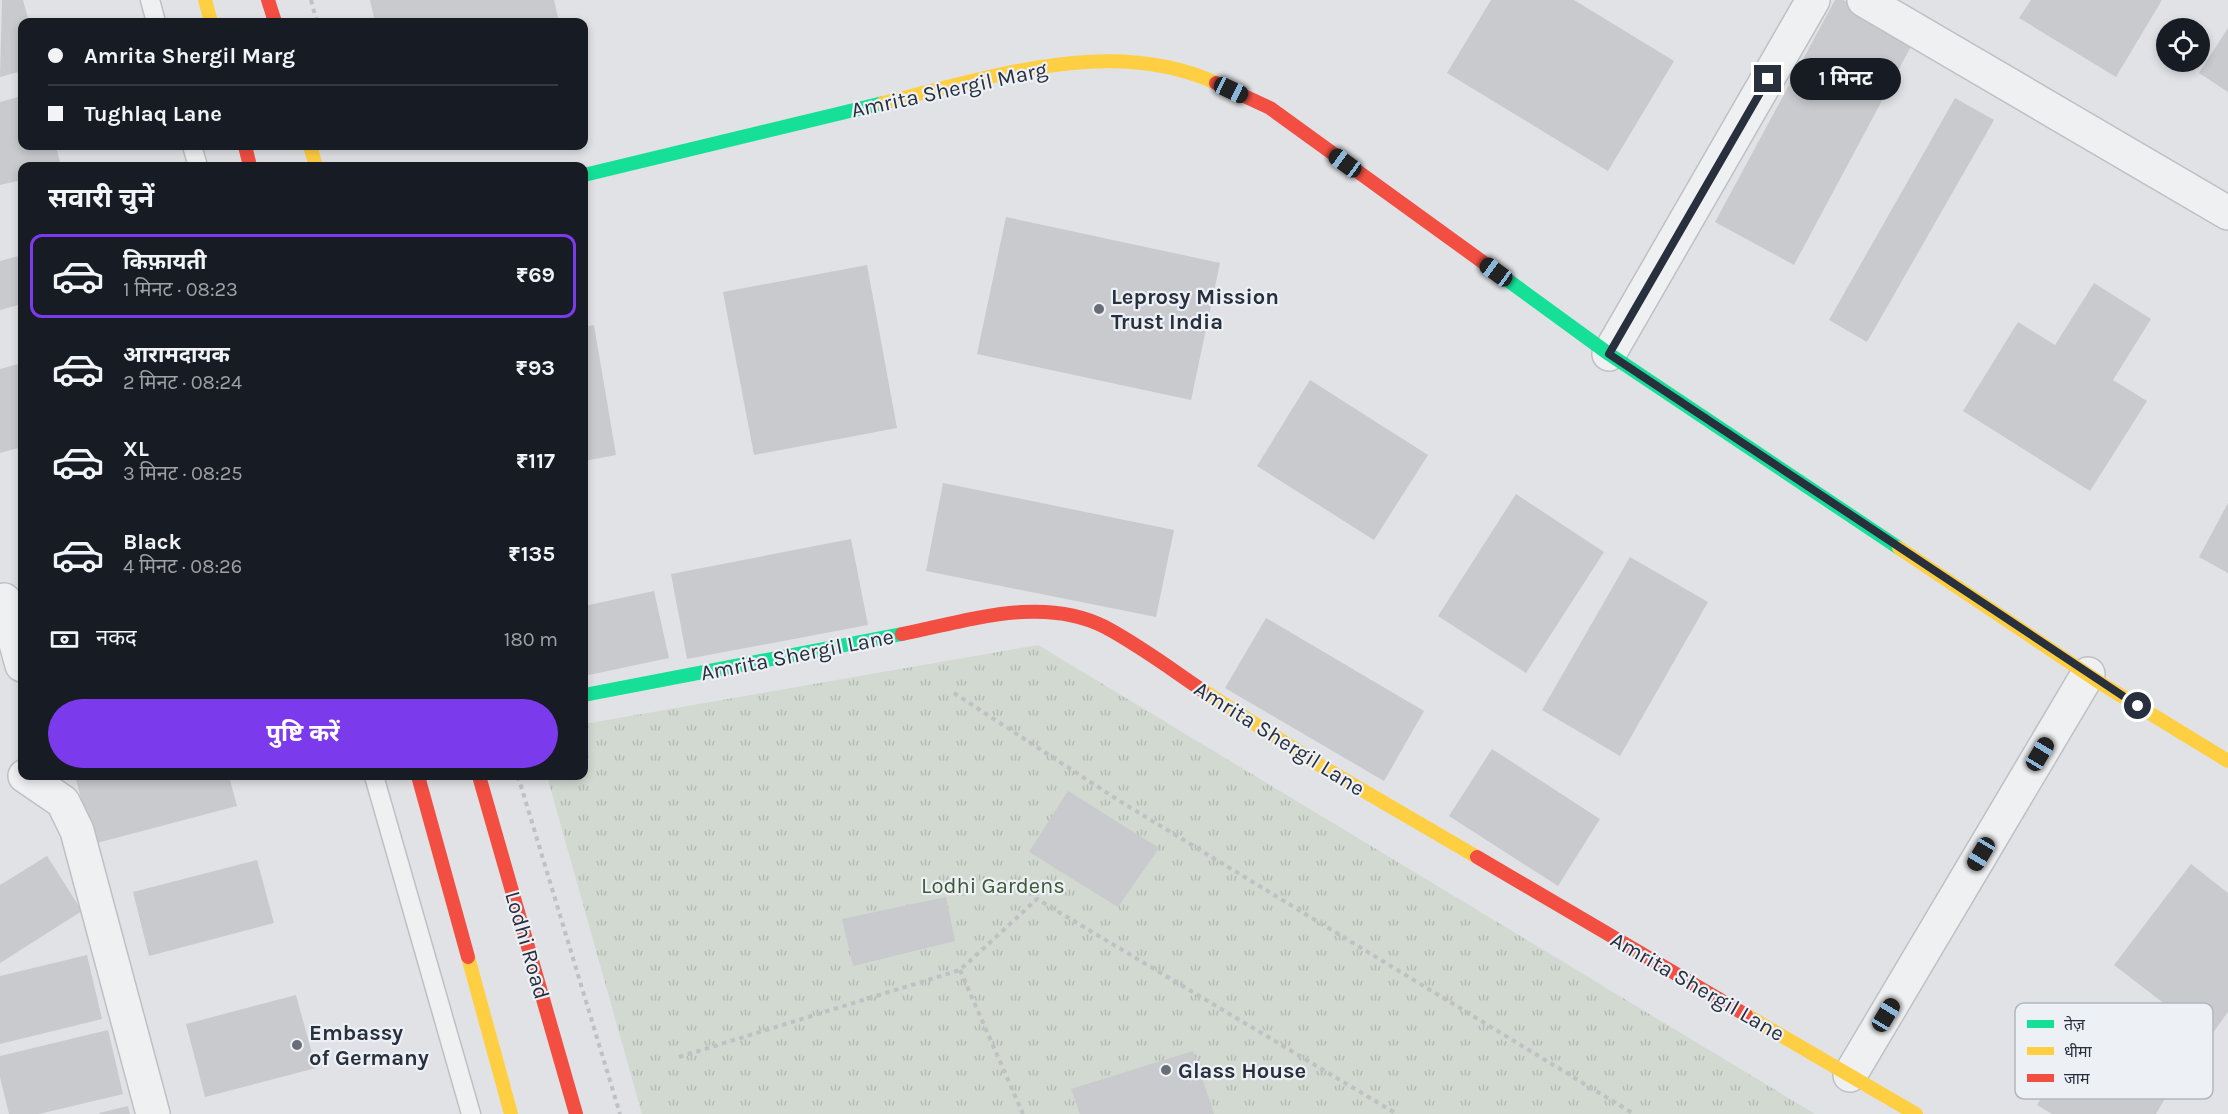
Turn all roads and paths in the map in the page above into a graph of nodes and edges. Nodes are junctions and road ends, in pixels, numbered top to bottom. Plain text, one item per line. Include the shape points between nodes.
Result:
1 (150, 0) edge
2 (205, 0) edge
3 (268, 0) edge
4 (311, 0) edge
5 (1813, 0) edge
6 (1863, 0) edge
7 (155, 18) edge
8 (210, 18) edge
9 (274, 18) edge
10 (316, 18) edge
11 (588, 174) edge
12 (2228, 213) edge
13 (1609, 354) junction
14 (1, 598) edge
15 (18, 651) edge
16 (2088, 674) junction
17 (954, 693) dead end
18 (588, 694) edge
19 (2228, 761) edge
20 (0, 765) edge
21 (18, 772) edge
22 (36, 780) edge
23 (375, 780) edge
24 (419, 780) edge
25 (480, 780) edge
26 (519, 780) edge
27 (59, 789) edge
28 (960, 970) junction
29 (679, 1057) dead end
30 (1850, 1075) junction
31 (153, 1114) edge
32 (471, 1114) edge
33 (511, 1114) edge
34 (576, 1114) edge
35 (620, 1114) edge
36 (1023, 1114) edge
37 (1397, 1114) edge
38 (1635, 1114) edge
39 (1916, 1114) edge

1 - 7 lane
2 - 8 street
3 - 9 street
4 - 10 path
5 - 13 street
6 - 12 street
11 - 13 street, Amrita Shergil Marg via 1020,70 1112,61 1192,72 1270,108
13 - 16 street, Amrita Shergil Marg
14 - 15 street
16 - 19 street, Amrita Shergil Marg
16 - 30 street
17 - 38 path via 1118,800
18 - 30 street, Amrita Shergil Lane via 1010,613 1042,610 1076,615 1106,627 1321,766
20 - 21 street
22 - 27 street
23 - 32 lane
24 - 33 street
25 - 34 street, Lodhi Road
26 - 35 path
27 - 31 street via 77,831
28 - 29 path
28 - 36 path
28 - 37 path via 1036,898
30 - 39 street, Amrita Shergil Lane

